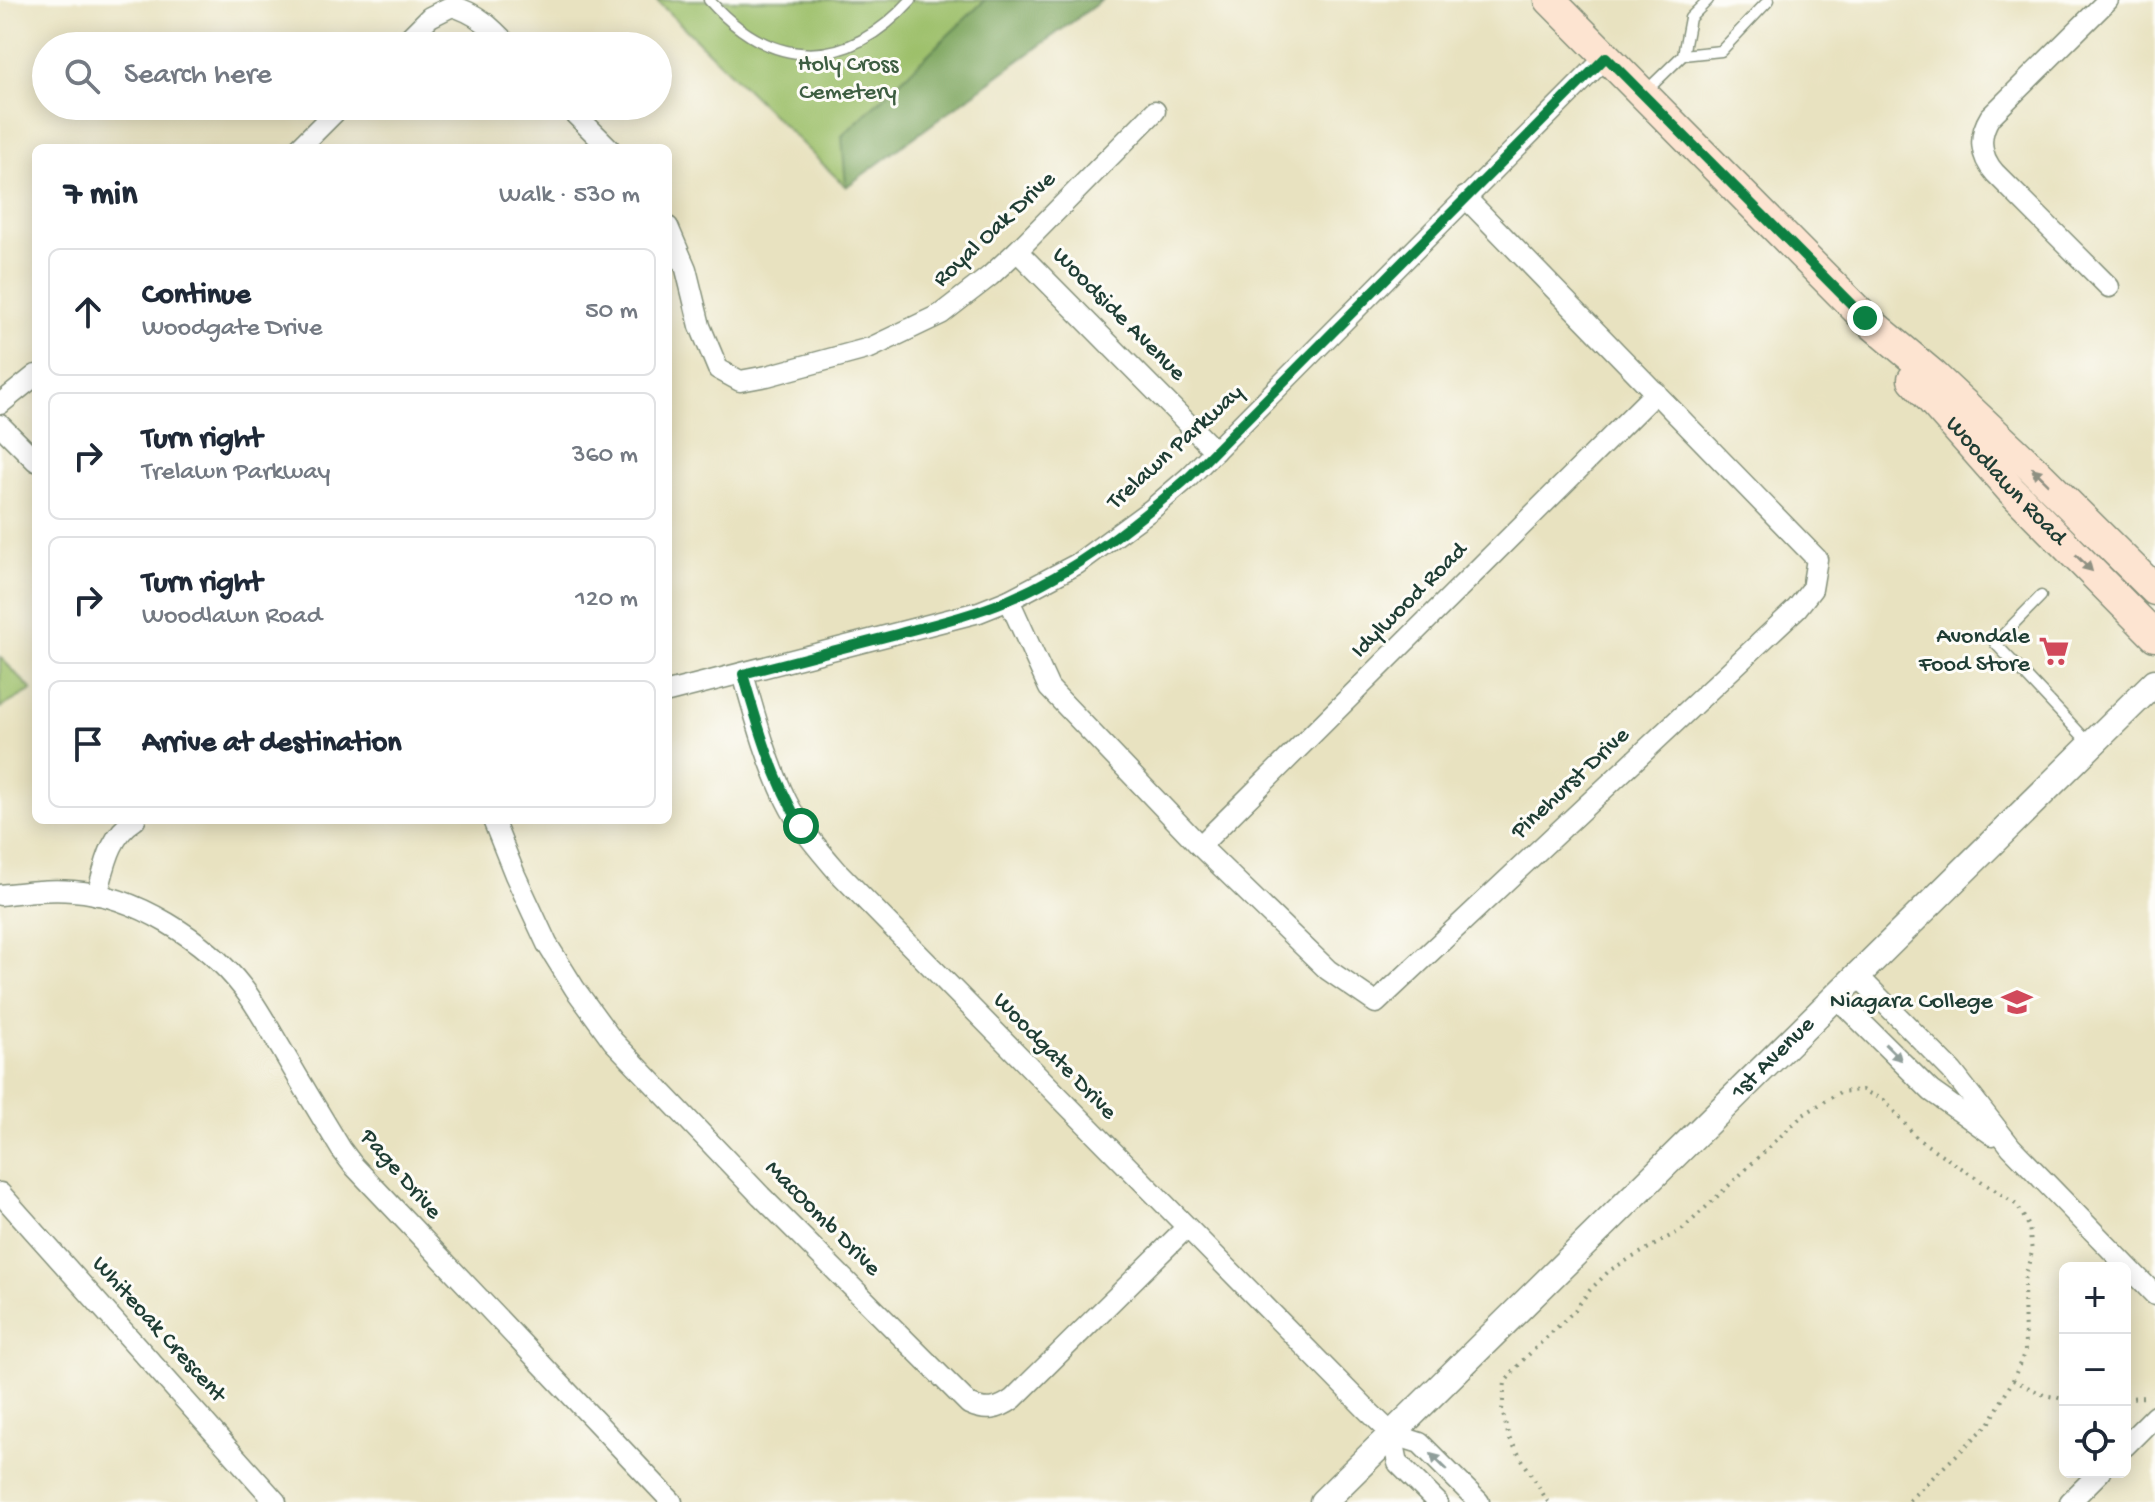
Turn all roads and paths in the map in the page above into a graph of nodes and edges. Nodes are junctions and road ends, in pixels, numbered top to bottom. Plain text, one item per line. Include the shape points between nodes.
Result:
1 (709, 0) edge
2 (1550, 0) edge
3 (1708, 0) edge
4 (1769, 0) edge
5 (2108, 0) edge
6 (908, 3) edge
7 (415, 32) edge
8 (496, 32) edge
9 (1683, 55) junction
10 (1606, 57) junction
11 (1643, 94) junction
12 (1155, 111) dead end
13 (327, 120) edge
14 (581, 120) edge
15 (303, 144) edge
16 (605, 144) edge
17 (1465, 197) junction
18 (672, 236) edge
19 (1017, 251) junction
20 (2109, 287) dead end
21 (1865, 318) junction
22 (32, 378) edge
23 (1656, 392) junction
24 (0, 404) edge
25 (0, 425) edge
26 (1215, 451) junction
27 (32, 457) edge
28 (2155, 590) edge
29 (2041, 596) dead end
30 (1009, 600) junction
31 (2155, 636) edge
32 (743, 674) junction
33 (2155, 682) edge
34 (672, 691) edge
35 (2091, 746) junction
36 (130, 824) edge
37 (495, 824) edge
38 (1200, 846) junction
39 (0, 895) edge
40 (97, 895) junction
41 (1858, 976) junction
42 (1837, 998) junction
43 (2011, 1147) junction
44 (0, 1193) edge
45 (1186, 1228) junction
46 (2155, 1295) edge
47 (2013, 1380) junction
48 (2155, 1397) edge
49 (2059, 1398) edge
50 (2131, 1398) edge
51 (2155, 1416) edge
52 (1392, 1434) junction
53 (2131, 1440) edge
54 (2094, 1478) edge
55 (1914, 1496) junction
56 (276, 1502) edge
57 (672, 1502) edge
58 (1323, 1502) edge
59 (1437, 1502) edge
60 (1479, 1502) edge
61 (1548, 1502) edge
62 (1907, 1502) edge
63 (1920, 1502) edge
64 (2070, 1502) edge

1 - 6 lane via 751,37 778,49 807,53 856,44 882,30
2 - 10 main road, Woodlawn Road
3 - 9 lane via 1690,18
4 - 9 lane via 1721,51
5 - 20 street via 1990,117 1972,149
7 - 8 street via 452,6 469,10
9 - 11 lane
10 - 11 main road, Woodlawn Road
10 - 17 street, Trelawn Parkway
11 - 21 main road, Woodlawn Road
12 - 19 street, Royal Oak Drive
13 - 15 street
14 - 16 street
17 - 23 street, Pinehurst Drive
17 - 26 street, Trelawn Parkway
18 - 19 street, Royal Oak Drive via 713,360 718,369 740,381 900,336 941,314
19 - 26 street, Woodside Avenue
28 -> 21 main road, Woodlawn Road via 1944,385
21 -> 31 main road, Woodlawn Road via 1919,388 2011,490
22 - 24 street
23 - 38 street, Idylwood Road
23 - 38 street, Pinehurst Drive via 1817,559 1812,589 1797,608 1376,1003 1328,970
25 - 27 street
26 - 30 street, Trelawn Parkway via 1112,539
29 - 35 lane via 1995,643
30 - 32 street, Trelawn Parkway
30 - 38 street, Pinehurst Drive via 1049,688
32 - 34 street, Trelawn Parkway
32 - 45 street, Woodgate Drive via 786,801 819,849
33 - 35 street, 1st Avenue
35 - 41 street, 1st Avenue
36 - 40 street via 109,850
37 - 45 street, MacOomb Drive via 547,944 613,1041 969,1404 990,1410 1013,1399
39 - 40 street, Page Drive
40 - 57 street, Page Drive via 173,927 228,971 353,1165
41 - 42 street, 1st Avenue
41 - 43 street via 1952,1071
42 -> 43 street via 1931,1091
42 - 52 street, 1st Avenue
43 - 46 street
44 - 56 street, Whiteoak Crescent
45 - 52 street, Woodgate Drive
47 - 49 path
47 - 55 path via 1989,1424
47 - 61 path via 2025,1351 2024,1280 2032,1252 2029,1226 2017,1205 1918,1139 1884,1100 1862,1090 1840,1092 1803,1115 1683,1229 1610,1270 1505,1382 1502,1410 1509,1438
48 - 50 path
51 - 53 street
52 - 58 street, 1st Avenue
52 - 59 street via 1398,1463
60 -> 52 street via 1420,1443
54 - 64 street
55 - 62 path
55 - 63 path

